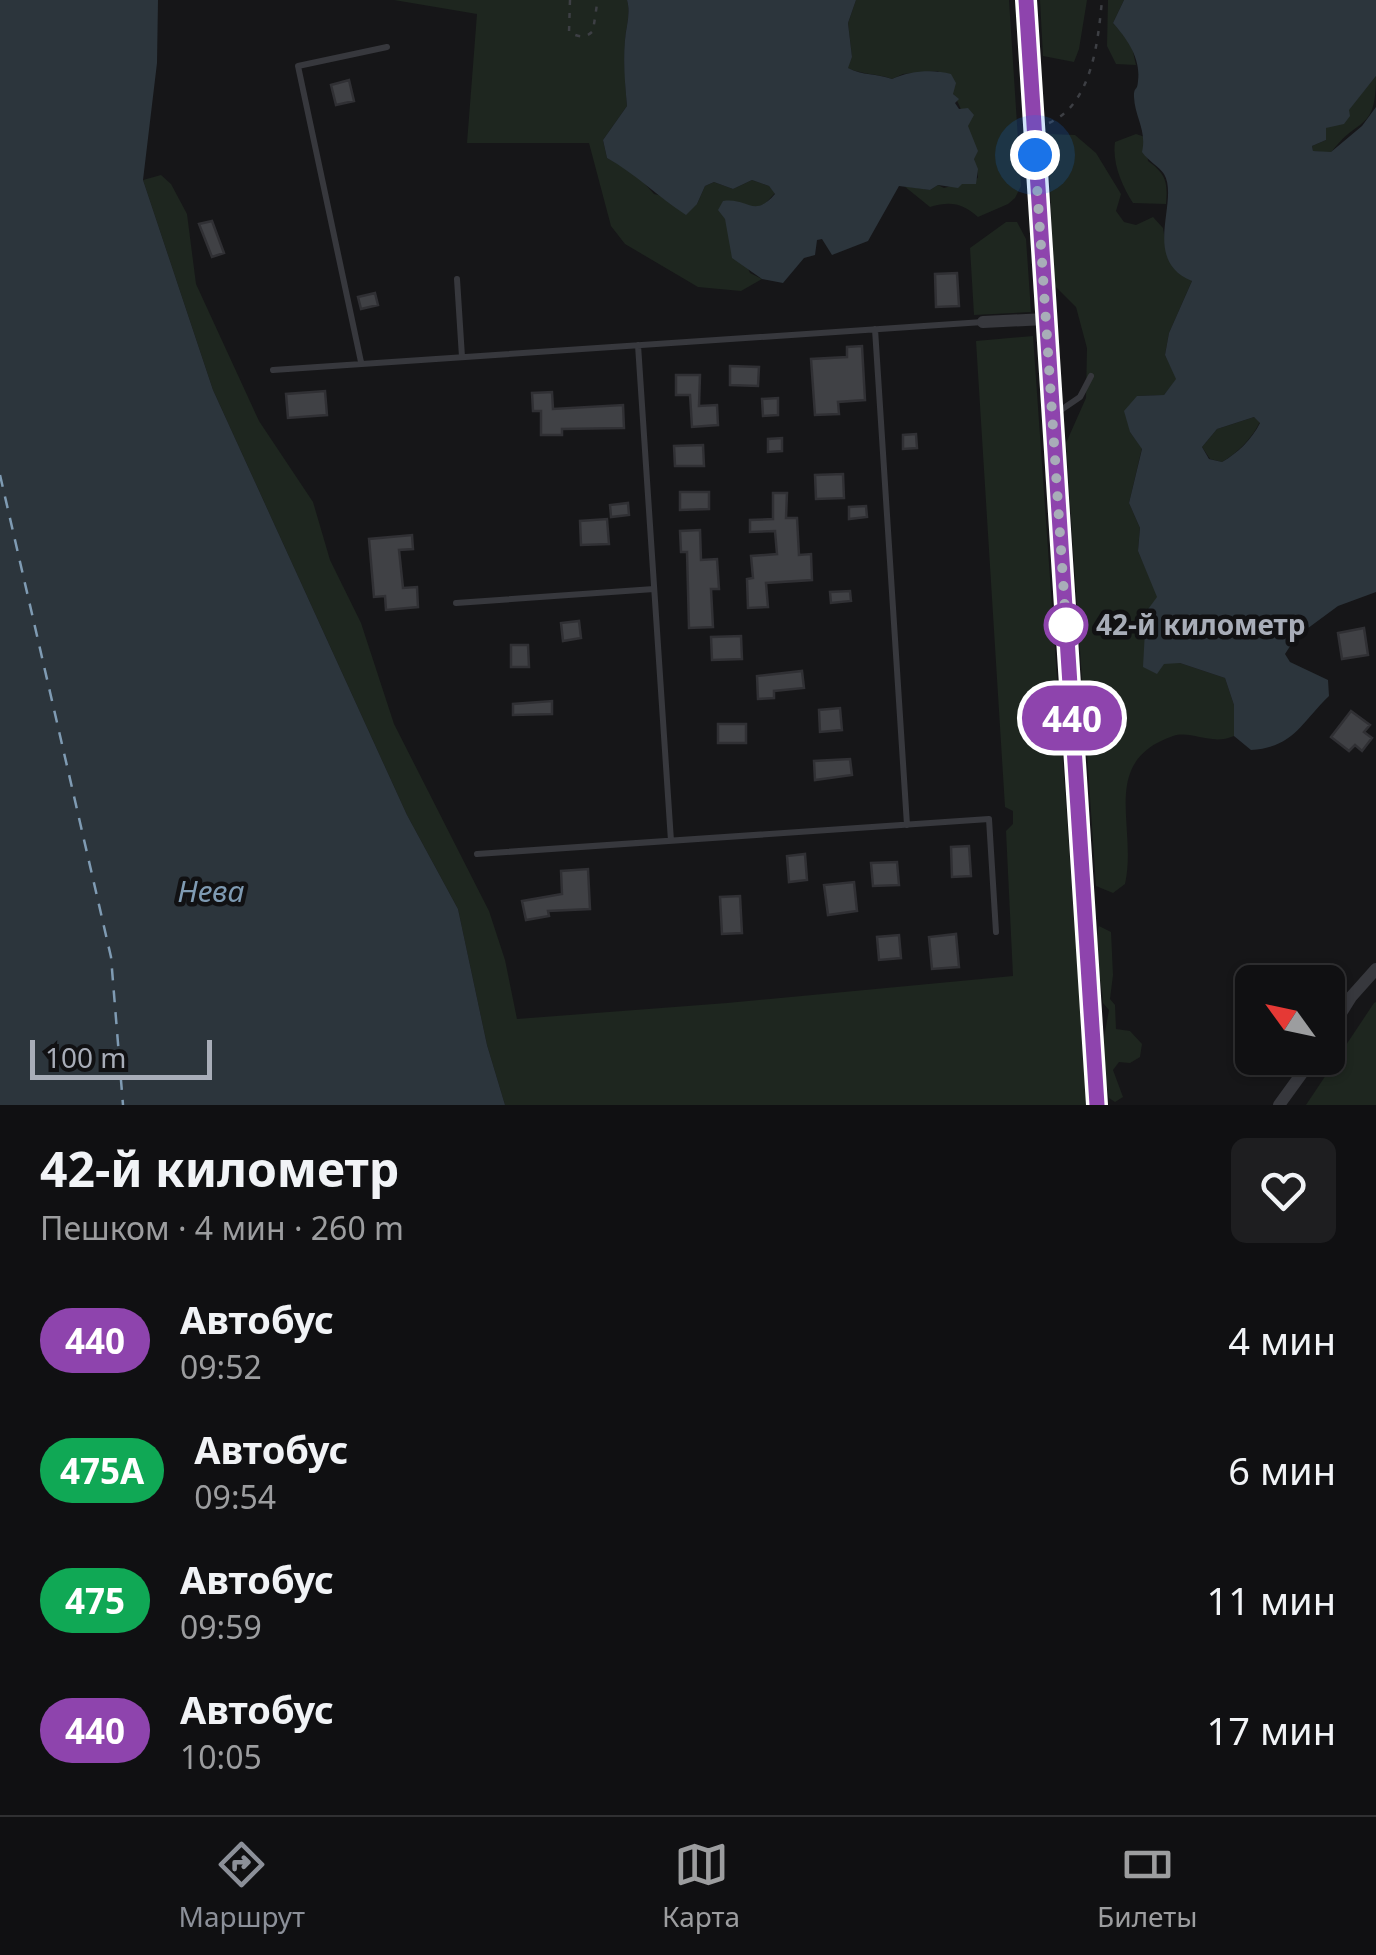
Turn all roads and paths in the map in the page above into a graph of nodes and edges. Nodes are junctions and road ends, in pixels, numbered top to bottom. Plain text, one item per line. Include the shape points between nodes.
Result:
1 (570, 0) edge
2 (1026, 0) edge
3 (1102, 0) edge
4 (597, 4) dead end
5 (387, 47) dead end
6 (1034, 130) junction
7 (457, 279) dead end
8 (1046, 319) junction
9 (983, 322) joint
10 (874, 329) junction
11 (638, 345) junction
12 (462, 357) junction
13 (360, 362) junction
14 (273, 370) dead end
15 (1092, 376) dead end
16 (1052, 415) junction
17 (654, 589) junction
18 (456, 603) dead end
19 (908, 825) junction
20 (671, 841) junction
21 (477, 854) dead end
22 (996, 932) dead end
23 (1376, 968) edge
24 (1345, 1008) edge
25 (1301, 1075) edge
26 (1096, 1105) edge
27 (1279, 1105) edge

1 - 4 path via 569,32 578,37 593,32
2 - 6 main road
3 - 6 path via 1082,90 1064,117
5 - 13 lane via 298,66
6 - 8 main road
7 - 12 lane
8 - 9 street
8 - 16 main road
9 - 10 lane
10 - 11 lane
10 - 19 lane
11 - 12 lane
11 - 17 lane
12 - 13 lane
13 - 14 lane
15 - 16 lane via 1080,397
16 - 26 main road
17 - 18 lane
17 - 20 lane
19 - 20 lane
19 - 22 lane via 988,819
20 - 21 lane
23 - 24 street
25 - 27 street

